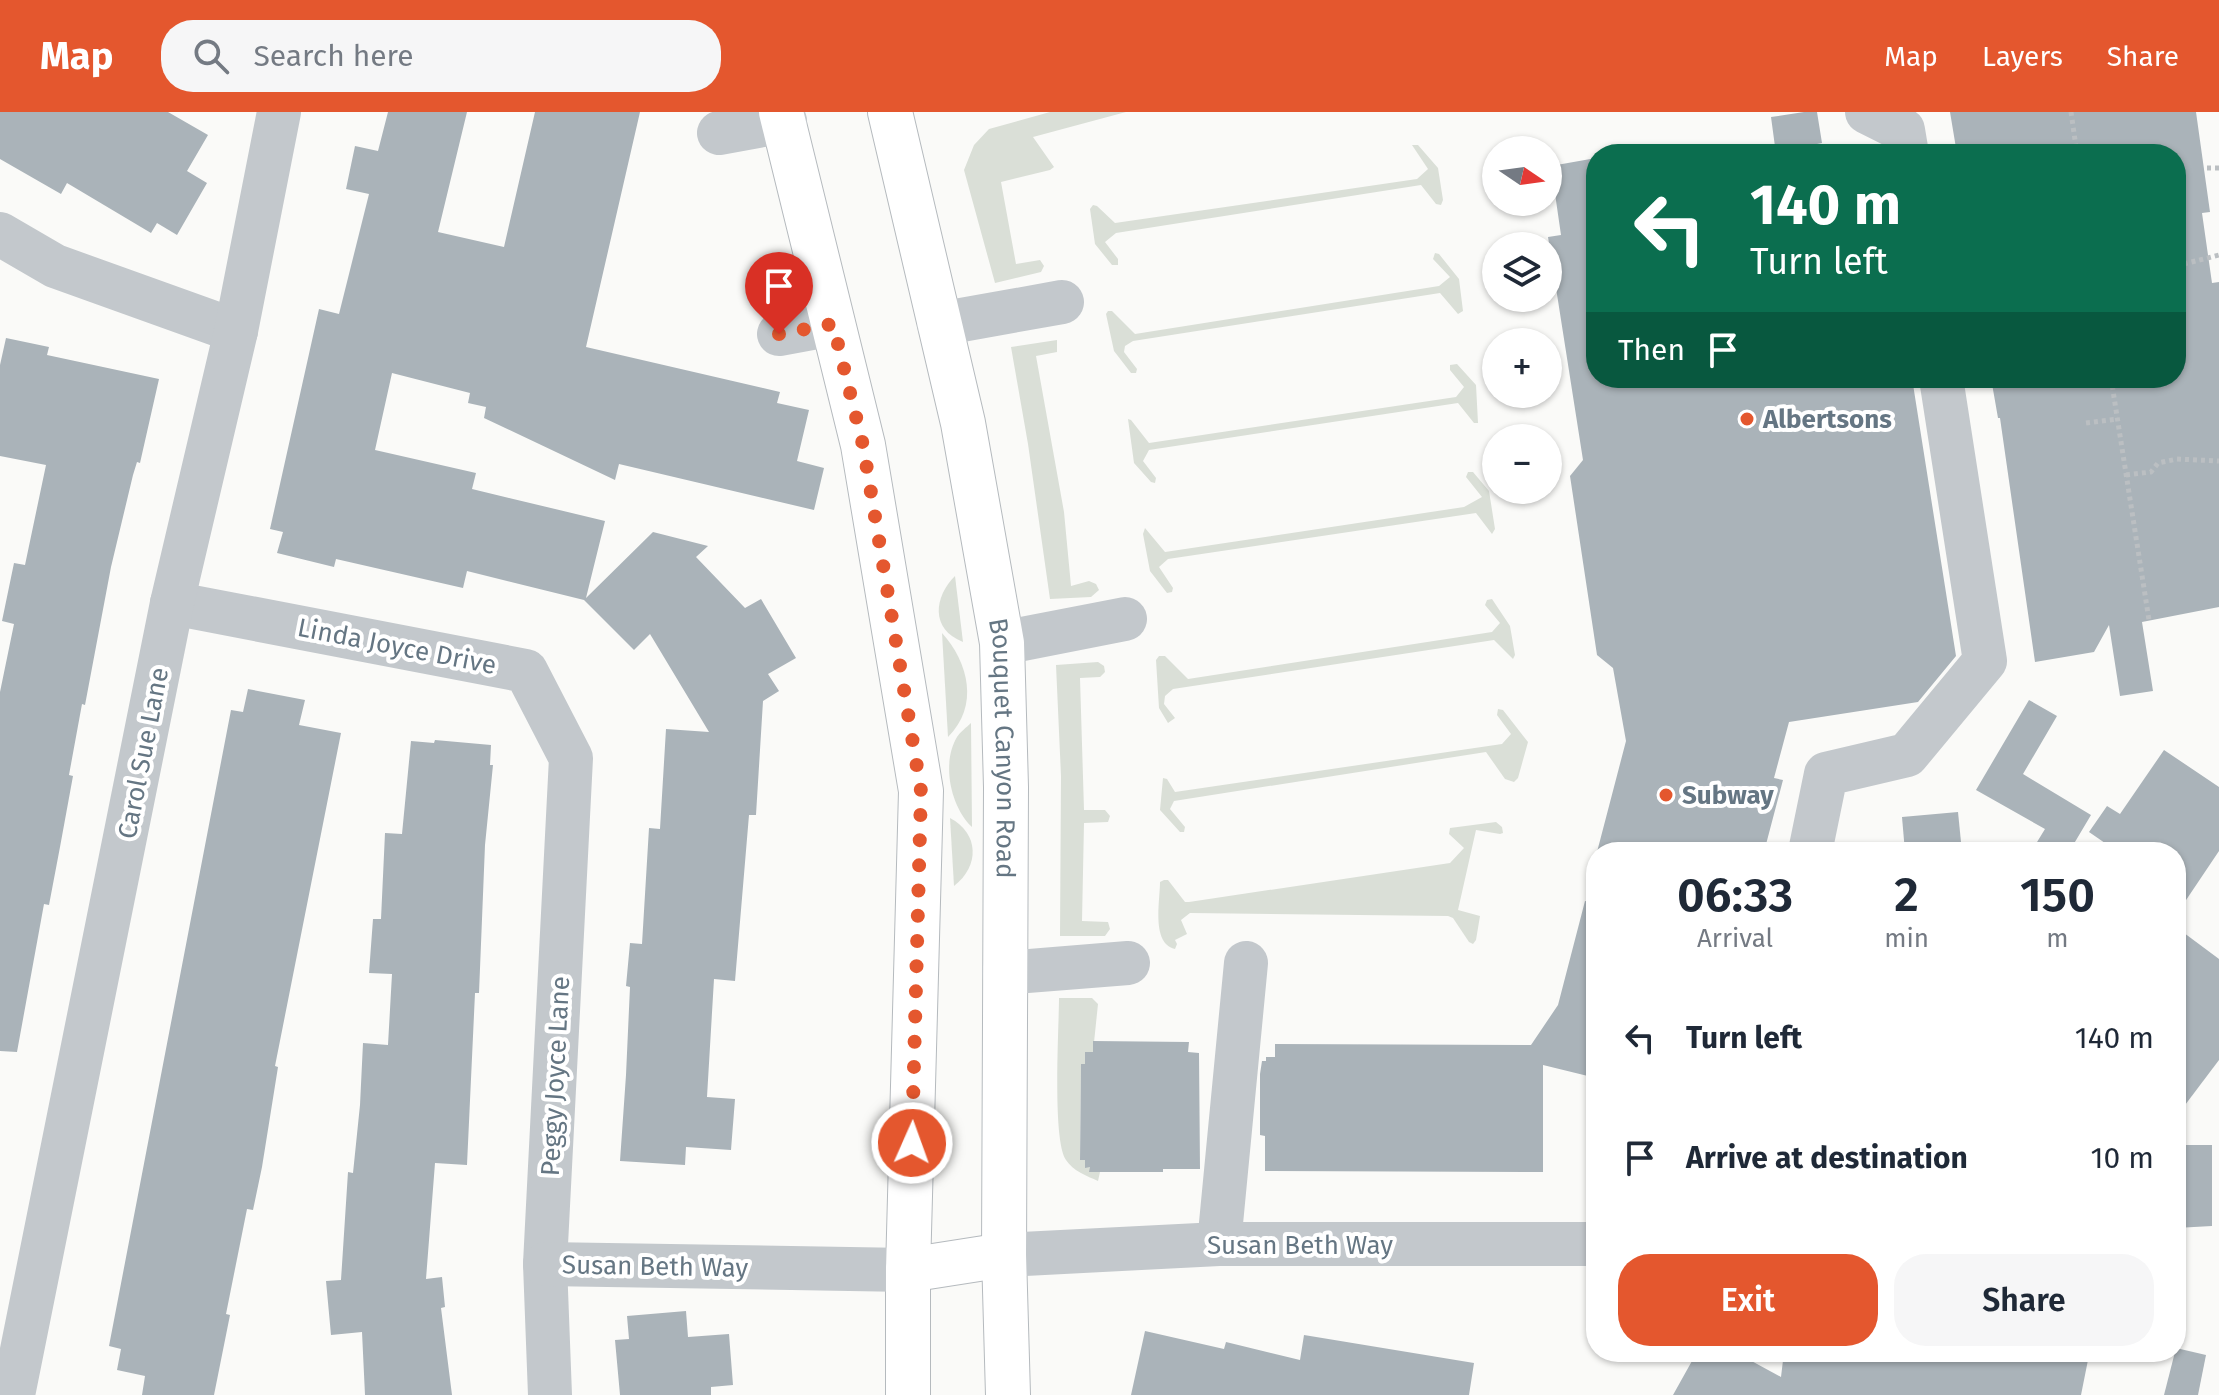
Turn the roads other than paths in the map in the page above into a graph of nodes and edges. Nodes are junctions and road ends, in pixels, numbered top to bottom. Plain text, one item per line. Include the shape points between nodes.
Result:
1 (279, 112) edge
2 (890, 112) edge
3 (1867, 112) edge
4 (794, 115) edge
5 (719, 133) dead end
6 (1905, 144) edge
7 (0, 234) edge
8 (1062, 302) dead end
9 (833, 324) junction
10 (939, 324) junction
11 (236, 331) junction
12 (779, 334) dead end
13 (1943, 388) edge
14 (172, 603) junction
15 (1125, 619) dead end
16 (1002, 643) junction
17 (571, 758) joint
18 (1812, 842) edge
19 (1128, 963) dead end
20 (1246, 963) dead end
21 (1004, 973) junction
22 (1219, 1244) junction
23 (1586, 1244) edge
24 (1004, 1255) junction
25 (545, 1264) junction
26 (908, 1270) junction
27 (13, 1395) edge
28 (550, 1395) edge
29 (908, 1395) edge
30 (1008, 1395) edge

1 - 11 street, Carol Sue Lane
2 - 10 main road, Bouquet Canyon Road
3 - 6 street via 1903,130
4 - 5 street
4 - 9 main road
7 - 11 street via 55,266
8 - 10 street
9 - 12 street
9 - 26 main road via 863,445 921,791
10 - 16 main road, Bouquet Canyon Road via 963,423
11 - 14 street, Carol Sue Lane
13 - 18 street via 1985,661 1907,755 1826,774
14 - 17 street, Linda Joyce Drive via 526,671
14 - 27 street, Carol Sue Lane
15 - 16 street
16 - 21 main road, Bouquet Canyon Road
17 - 25 street, Peggy Joyce Lane
19 - 21 street
20 - 22 street
21 - 24 main road, Bouquet Canyon Road
22 - 23 street, Susan Beth Way
22 - 24 street, Susan Beth Way
24 - 26 main road
24 - 30 main road, Bouquet Canyon Road
25 - 26 street, Susan Beth Way
25 - 28 street, Peggy Joyce Lane
26 - 29 main road

